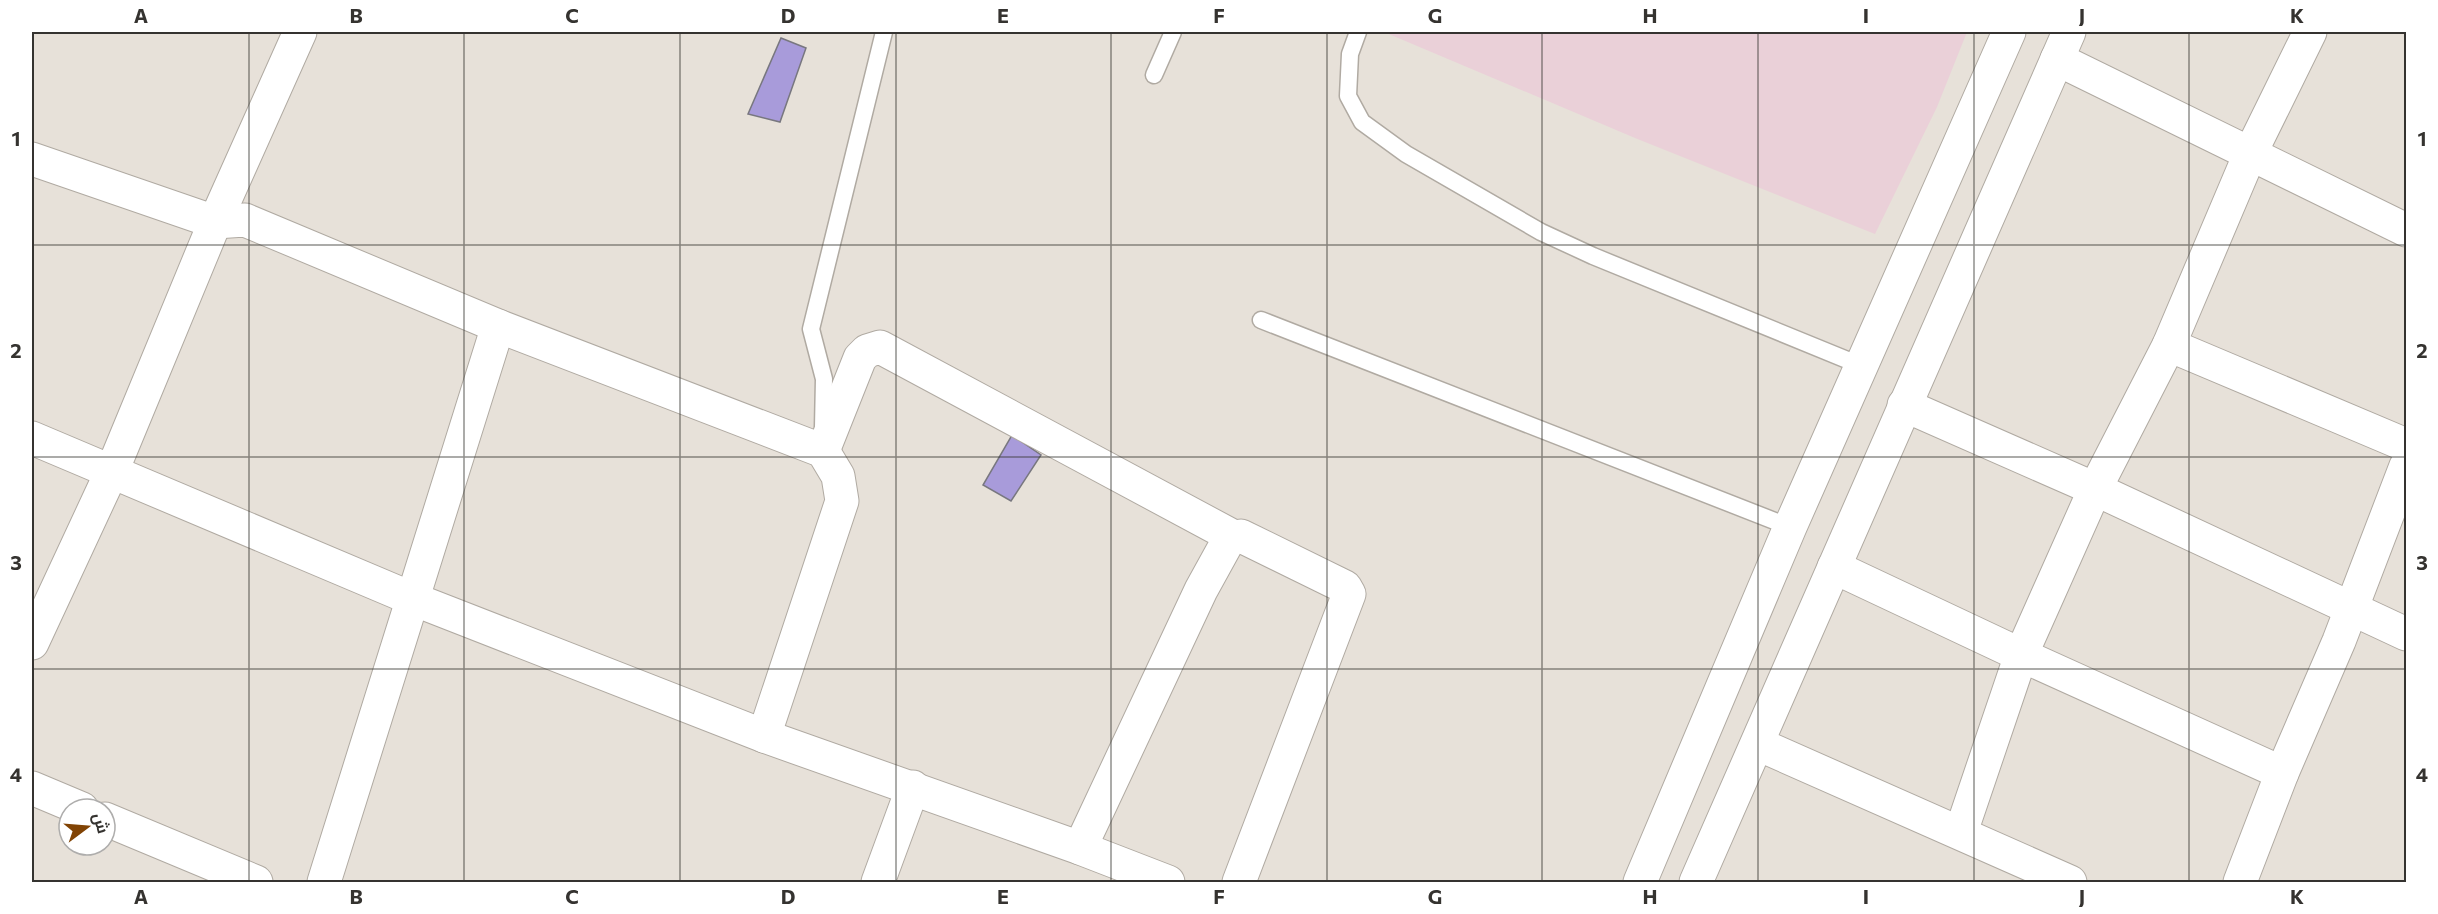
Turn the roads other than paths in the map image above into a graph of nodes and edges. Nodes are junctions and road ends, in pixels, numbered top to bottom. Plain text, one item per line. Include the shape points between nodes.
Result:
1 (300, 32) edge
2 (885, 32) edge
3 (1173, 32) edge
4 (1358, 32) edge
5 (2009, 32) edge
6 (2310, 32) edge
7 (2063, 45) edge
8 (1154, 75) dead end
9 (2250, 154) junction
10 (32, 159) edge
11 (214, 222) junction
12 (2406, 230) edge
13 (1261, 320) dead end
14 (498, 326) junction
15 (2169, 345) junction
16 (1862, 366) junction
17 (1904, 405) junction
18 (32, 438) edge
19 (2406, 446) edge
20 (823, 452) junction
21 (2406, 466) edge
22 (112, 471) junction
23 (2095, 489) junction
24 (1790, 527) junction
25 (1234, 537) junction
26 (1834, 567) junction
27 (413, 599) junction
28 (2350, 610) junction
29 (2406, 634) edge
30 (32, 643) edge
31 (2021, 655) junction
32 (764, 736) junction
33 (1758, 744) junction
34 (2282, 773) junction
35 (913, 787) junction
36 (32, 788) edge
37 (57, 798) edge
38 (117, 824) edge
39 (1961, 832) junction
40 (1080, 848) junction
41 (256, 882) edge
42 (324, 882) edge
43 (878, 882) edge
44 (1168, 882) edge
45 (1239, 882) edge
46 (1640, 882) edge
47 (1696, 882) edge
48 (2070, 882) edge
49 (2240, 882) edge

1 - 11 street
2 - 20 lane via 811,329 824,379
3 - 8 lane
4 - 16 lane via 1350,54 1348,96 1362,122 1406,154 1541,232
5 - 16 street
6 - 9 street
7 - 9 street
7 - 17 street
9 - 12 street
9 - 15 street
10 - 11 street
11 - 14 street via 245,220
11 - 22 street
13 - 24 lane
14 - 20 street
14 - 27 street
15 - 19 street
15 - 23 street
16 - 24 street
17 - 23 street
17 - 26 street
18 - 22 street
20 - 25 street via 860,358 880,347
20 - 32 street via 838,476 842,501
21 - 28 street
22 - 27 street
22 - 30 street
23 - 28 street
23 - 31 street
24 - 46 street
25 - 40 street via 1201,590
25 - 45 street via 1241,536 1345,587 1349,594
26 - 31 street
26 - 33 street
27 - 32 street
27 - 42 street
28 - 29 street
28 - 34 street
31 - 34 street
31 - 39 street
32 - 35 street
33 - 39 street
33 - 47 street
34 - 49 street
35 - 40 street
35 - 43 street
36 - 37 street
38 - 41 street
39 - 48 street
40 - 44 street

